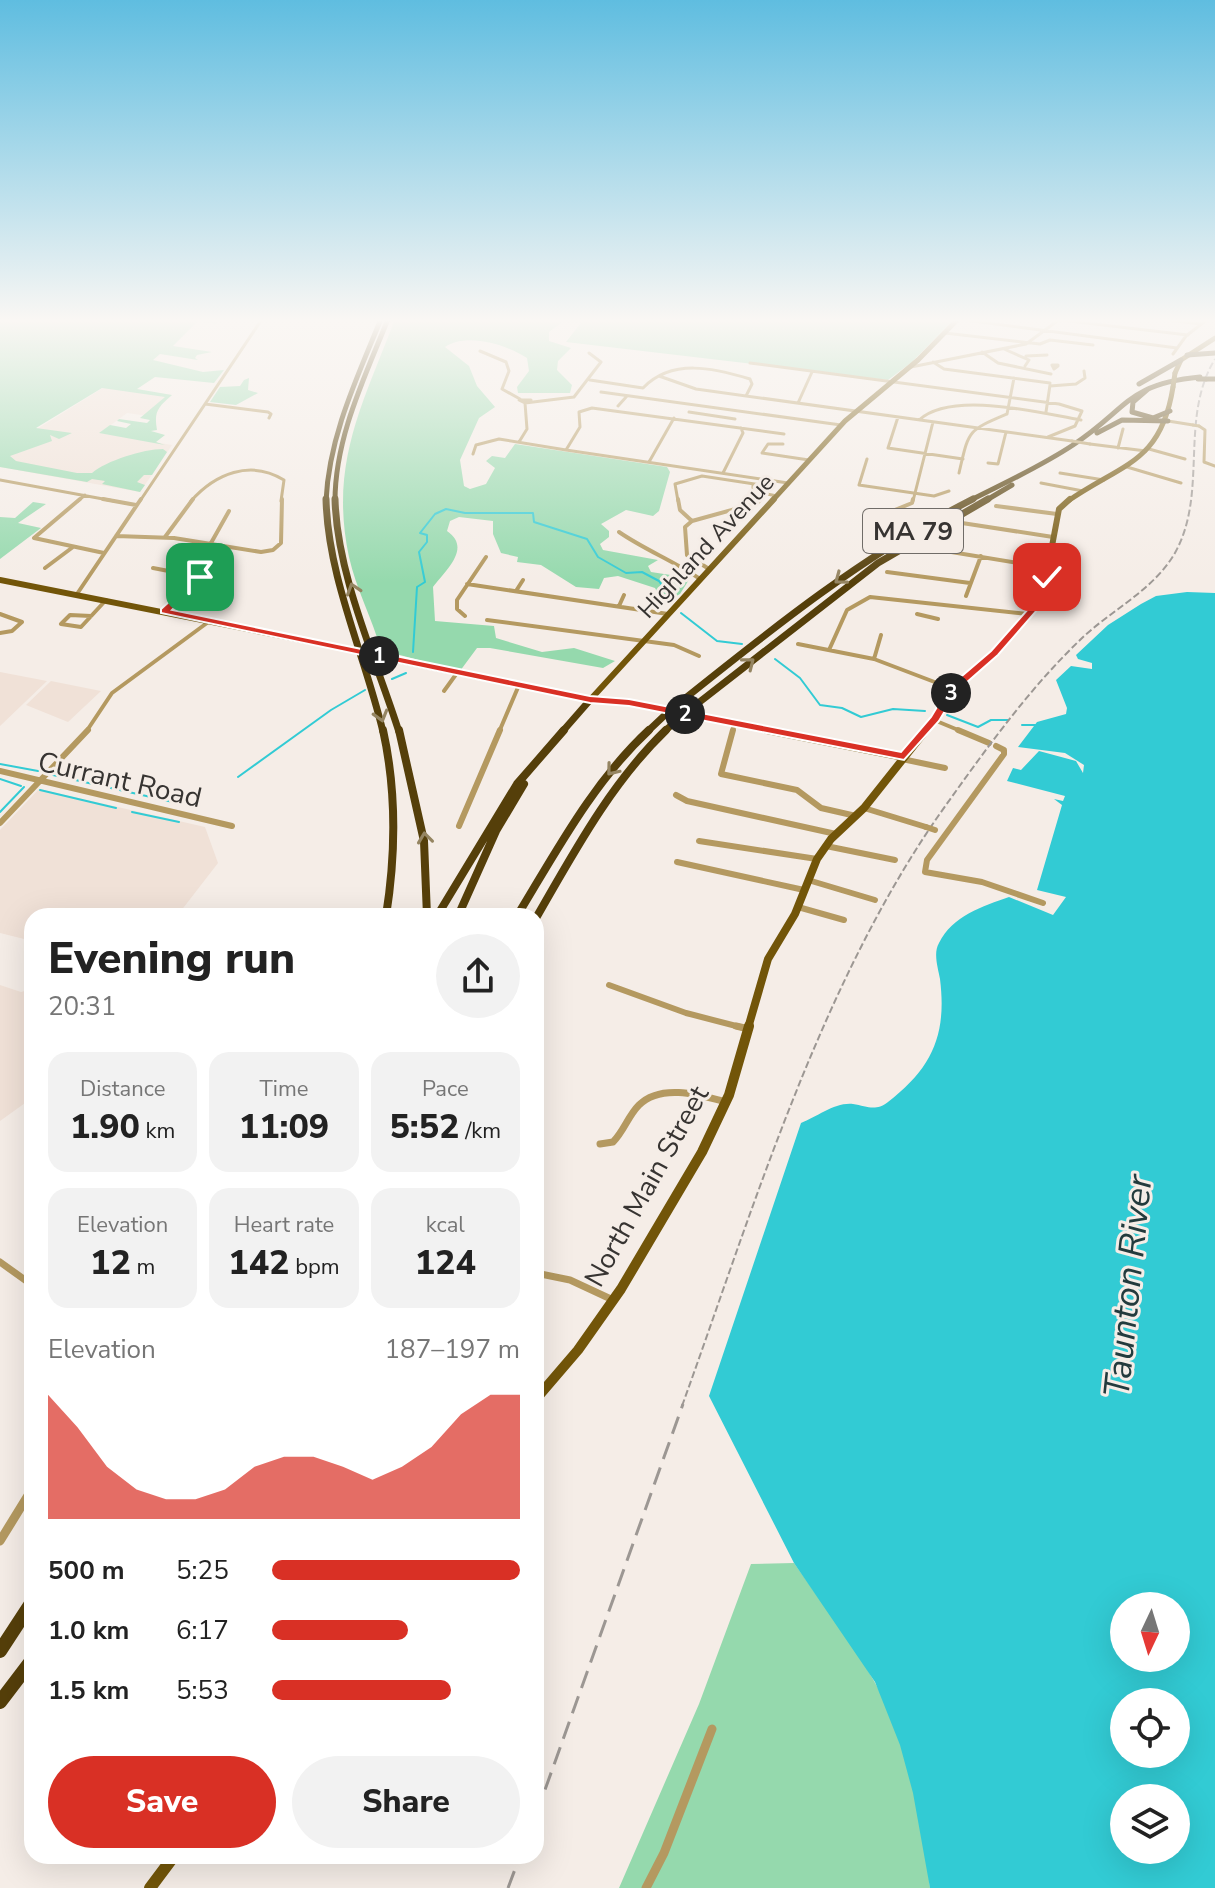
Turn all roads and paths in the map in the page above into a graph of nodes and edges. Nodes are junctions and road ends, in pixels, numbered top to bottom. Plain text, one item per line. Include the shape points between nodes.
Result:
1 (203, 407) edge
2 (229, 407) edge
3 (348, 407) edge
4 (356, 407) edge
5 (525, 407) edge
6 (597, 407) edge
7 (599, 407) edge
8 (692, 407) edge
9 (716, 407) edge
10 (827, 407) edge
11 (860, 407) edge
12 (937, 407) edge
13 (972, 407) edge
14 (1047, 407) edge
15 (1073, 407) edge
16 (1116, 407) edge
17 (1123, 407) edge
18 (1131, 407) edge
19 (1170, 407) edge
20 (1008, 410) junction
21 (855, 411) junction
22 (1170, 411) junction
23 (689, 412) junction
24 (1046, 412) dead end
25 (898, 417) junction
26 (269, 418) dead end
27 (674, 418) junction
28 (735, 419) dead end
29 (1144, 419) junction
30 (685, 420) junction
31 (919, 420) junction
32 (1081, 420) junction
33 (1168, 421) junction
34 (933, 422) junction
35 (841, 425) junction
36 (741, 428) junction
37 (975, 428) junction
38 (1123, 429) dead end
39 (1006, 432) junction
40 (1161, 432) junction
41 (1097, 433) junction
42 (784, 434) dead end
43 (1047, 437) junction
44 (519, 442) junction
45 (783, 444) dead end
46 (1118, 448) junction
47 (566, 450) junction
48 (1147, 450) junction
49 (924, 453) junction
50 (473, 454) dead end
51 (867, 459) dead end
52 (963, 459) junction
53 (1185, 459) dead end
54 (809, 460) junction
55 (649, 462) junction
56 (988, 463) dead end
57 (1215, 466) edge
58 (1127, 467) junction
59 (723, 473) junction
60 (959, 473) dead end
61 (1060, 473) dead end
62 (0, 480) edge
63 (1104, 480) junction
64 (788, 483) junction
65 (1041, 483) dead end
66 (1181, 483) dead end
67 (753, 484) junction
68 (949, 491) dead end
69 (1083, 491) junction
70 (914, 493) junction
71 (85, 495) junction
72 (766, 495) junction
73 (777, 496) junction
74 (136, 505) junction
75 (996, 506) dead end
76 (229, 511) dead end
77 (890, 512) dead end
78 (1057, 514) junction
79 (692, 521) junction
80 (962, 523) dead end
81 (619, 532) dead end
82 (116, 536) junction
83 (165, 537) junction
84 (1053, 537) junction
85 (211, 543) junction
86 (73, 547) junction
87 (927, 548) dead end
88 (104, 553) junction
89 (981, 556) junction
90 (486, 557) dead end
91 (45, 568) dead end
92 (153, 568) dead end
93 (1048, 568) junction
94 (709, 569) junction
95 (887, 572) dead end
96 (700, 579) junction
97 (0, 580) edge
98 (523, 580) dead end
99 (970, 583) junction
100 (467, 584) junction
101 (516, 591) junction
102 (77, 594) junction
103 (624, 595) dead end
104 (966, 596) dead end
105 (106, 600) junction
106 (928, 603) junction
107 (619, 606) junction
108 (165, 611) junction
109 (0, 614) edge
110 (668, 614) junction
111 (917, 614) dead end
112 (1027, 614) junction
113 (91, 616) junction
114 (465, 616) dead end
115 (928, 616) junction
116 (938, 619) dead end
117 (211, 620) junction
118 (487, 620) dead end
119 (0, 633) edge
120 (881, 635) dead end
121 (643, 641) junction
122 (798, 644) dead end
123 (829, 650) junction
124 (699, 656) dead end
125 (874, 659) junction
126 (457, 673) junction
127 (519, 685) junction
128 (953, 689) junction
129 (444, 691) dead end
130 (590, 700) junction
131 (934, 720) junction
132 (735, 723) junction
133 (989, 743) dead end
134 (996, 746) dead end
135 (542, 753) junction
136 (903, 758) junction
137 (945, 768) dead end
138 (0, 771) edge
139 (37, 780) junction
140 (676, 795) dead end
141 (860, 812) junction
142 (0, 823) edge
143 (232, 826) dead end
144 (459, 826) dead end
145 (836, 834) junction
146 (946, 834) junction
147 (699, 841) dead end
148 (826, 846) junction
149 (817, 859) junction
150 (895, 860) dead end
151 (677, 862) dead end
152 (806, 885) junction
153 (875, 900) dead end
154 (1043, 903) dead end
155 (798, 907) junction
156 (387, 908) edge
157 (427, 908) edge
158 (442, 908) edge
159 (462, 908) edge
160 (522, 908) edge
161 (542, 908) edge
162 (844, 920) dead end
163 (609, 985) dead end
164 (749, 1029) junction
165 (726, 1102) junction
166 (600, 1144) dead end
167 (0, 1262) edge
168 (24, 1272) edge
169 (544, 1275) edge
170 (613, 1300) junction
171 (544, 1390) edge
172 (24, 1502) edge
173 (0, 1541) edge
174 (24, 1614) edge
175 (0, 1651) edge
176 (24, 1670) edge
177 (0, 1702) edge
178 (712, 1729) dead end
179 (168, 1864) edge
180 (150, 1888) edge
181 (646, 1888) edge

1 - 74 street
2 - 26 street via 268,412
3 -> 156 highway via 334,446 326,501 331,549 392,768 395,840
157 -> 4 highway via 428,865 419,802 344,561 336,519 341,450
5 - 44 street via 527,429
6 - 47 street via 581,410 580,429
7 - 27 street
8 - 23 street
9 - 35 street
10 - 21 street
11 - 21 main road, Highland Avenue
12 - 31 street via 926,410
13 - 20 street
14 - 24 street
15 - 32 street via 1082,413
16 -> 160 highway, MA 79 via 1071,447 862,563 670,711 596,790
17 - 41 highway, MA 79
18 - 29 highway
19 - 22 main road, bridge
20 - 32 street
20 - 37 street
21 - 25 street
21 - 35 main road, Highland Avenue
22 - 29 highway
22 - 33 main road
23 - 28 street
23 - 30 street
25 - 31 street
25 - 49 street via 888,448
27 - 30 street
27 - 55 street
29 - 33 highway
29 - 40 highway
29 - 41 highway via 1117,421
30 - 36 street
31 - 34 street
32 - 43 street
33 - 40 main road
33 - 57 street via 1205,430 1203,457 1205,464
34 - 37 street
34 - 49 street
35 - 54 main road, Highland Avenue
36 - 42 street
36 - 59 street
37 - 39 street
37 - 52 street
38 - 46 street
39 - 43 street
39 - 56 street via 998,464
40 - 48 main road
161 -> 41 highway, MA 79 via 611,792 684,714 878,563
43 - 46 street, bridge
44 - 47 street
44 - 50 street via 485,441 474,447
45 - 54 street via 768,444 762,453
46 - 48 street
47 - 55 street
48 - 53 street
48 - 58 main road
49 - 52 street
49 - 70 street
51 - 70 street via 859,485
52 - 60 street
54 - 64 main road, Highland Avenue
55 - 59 street
58 - 63 main road
58 - 66 street
59 - 64 street
61 - 63 street
62 - 71 street
63 - 69 main road
64 - 73 main road, Highland Avenue
65 - 69 street
67 - 72 street via 764,487
67 - 72 street via 753,492
67 - 79 street via 699,476 676,484 680,510
68 - 70 street via 938,496
69 - 78 main road
70 - 77 street via 909,505
71 - 74 street
71 - 86 street via 34,538
72 - 73 street
72 - 79 street via 757,503
73 - 94 main road, Highland Avenue
74 - 82 street
75 - 78 street
76 - 85 street
78 - 84 main road, North Main Street
79 - 94 street via 685,528 687,554
80 - 84 street
81 - 96 street
82 - 83 street
82 - 88 street
83 - 85 street
83 - 85 street via 187,504 224,472 241,469 283,479 279,546 261,552
84 - 93 main road, North Main Street
86 - 88 street
86 - 91 street
87 - 89 street
88 - 102 street
89 - 93 street
89 - 99 street
90 - 100 street
92 - 108 street via 200,577
93 - 112 main road, North Main Street via 1042,598
94 - 96 main road, Highland Avenue
95 - 99 street
96 - 110 main road, Highland Avenue
97 - 102 main road
98 - 101 street
99 - 104 street
100 - 101 street
100 - 114 street via 457,605
101 - 107 street
102 - 105 main road
103 - 107 street
105 - 108 main road
105 - 113 street
106 - 112 street
106 - 115 street
106 - 123 street via 863,599 843,616
107 - 110 street
108 - 117 main road
109 - 119 street via 22,622
110 - 121 main road, Highland Avenue
111 - 115 street
112 - 128 main road, North Main Street
113 - 113 street via 80,627 61,624 72,614
115 - 116 street
117 - 126 main road, bridge
117 - 139 street via 119,687 100,706 90,728
118 - 121 street
120 - 125 street
121 - 124 street via 674,645
121 - 130 main road, Highland Avenue
122 - 123 street
123 - 125 street
125 - 128 street
126 - 127 main road
126 - 129 street
127 - 130 main road
127 - 144 street
128 - 131 main road, North Main Street
130 - 132 main road
130 - 135 highway
131 - 133 street
131 - 136 main road, North Main Street
132 - 136 main road
132 - 141 street via 721,774 797,790 821,808
134 - 146 street via 1004,752
135 - 158 highway via 506,800
135 - 159 highway via 496,831
136 - 137 street
136 - 141 main road, North Main Street
138 - 139 street, Currant Road
139 - 142 street
139 - 143 street, Currant Road
140 - 145 street
141 - 145 main road, North Main Street
141 - 146 street, bridge
145 - 148 main road, North Main Street
146 - 154 street via 927,860 925,872 982,882
147 - 149 street
148 - 149 main road, North Main Street
148 - 150 street
149 - 152 main road, North Main Street
151 - 152 street
152 - 153 street
152 - 155 main road, North Main Street
155 - 162 street
155 - 164 main road, North Main Street via 768,959
163 - 164 street
164 - 165 main road, North Main Street
165 - 166 street via 684,1095 649,1097 613,1142
165 - 170 main road, North Main Street via 684,1186
167 - 168 street
169 - 170 street
170 - 171 main road, North Main Street
172 - 173 street
174 - 175 highway
176 - 177 highway
178 - 181 street
179 - 180 main road

